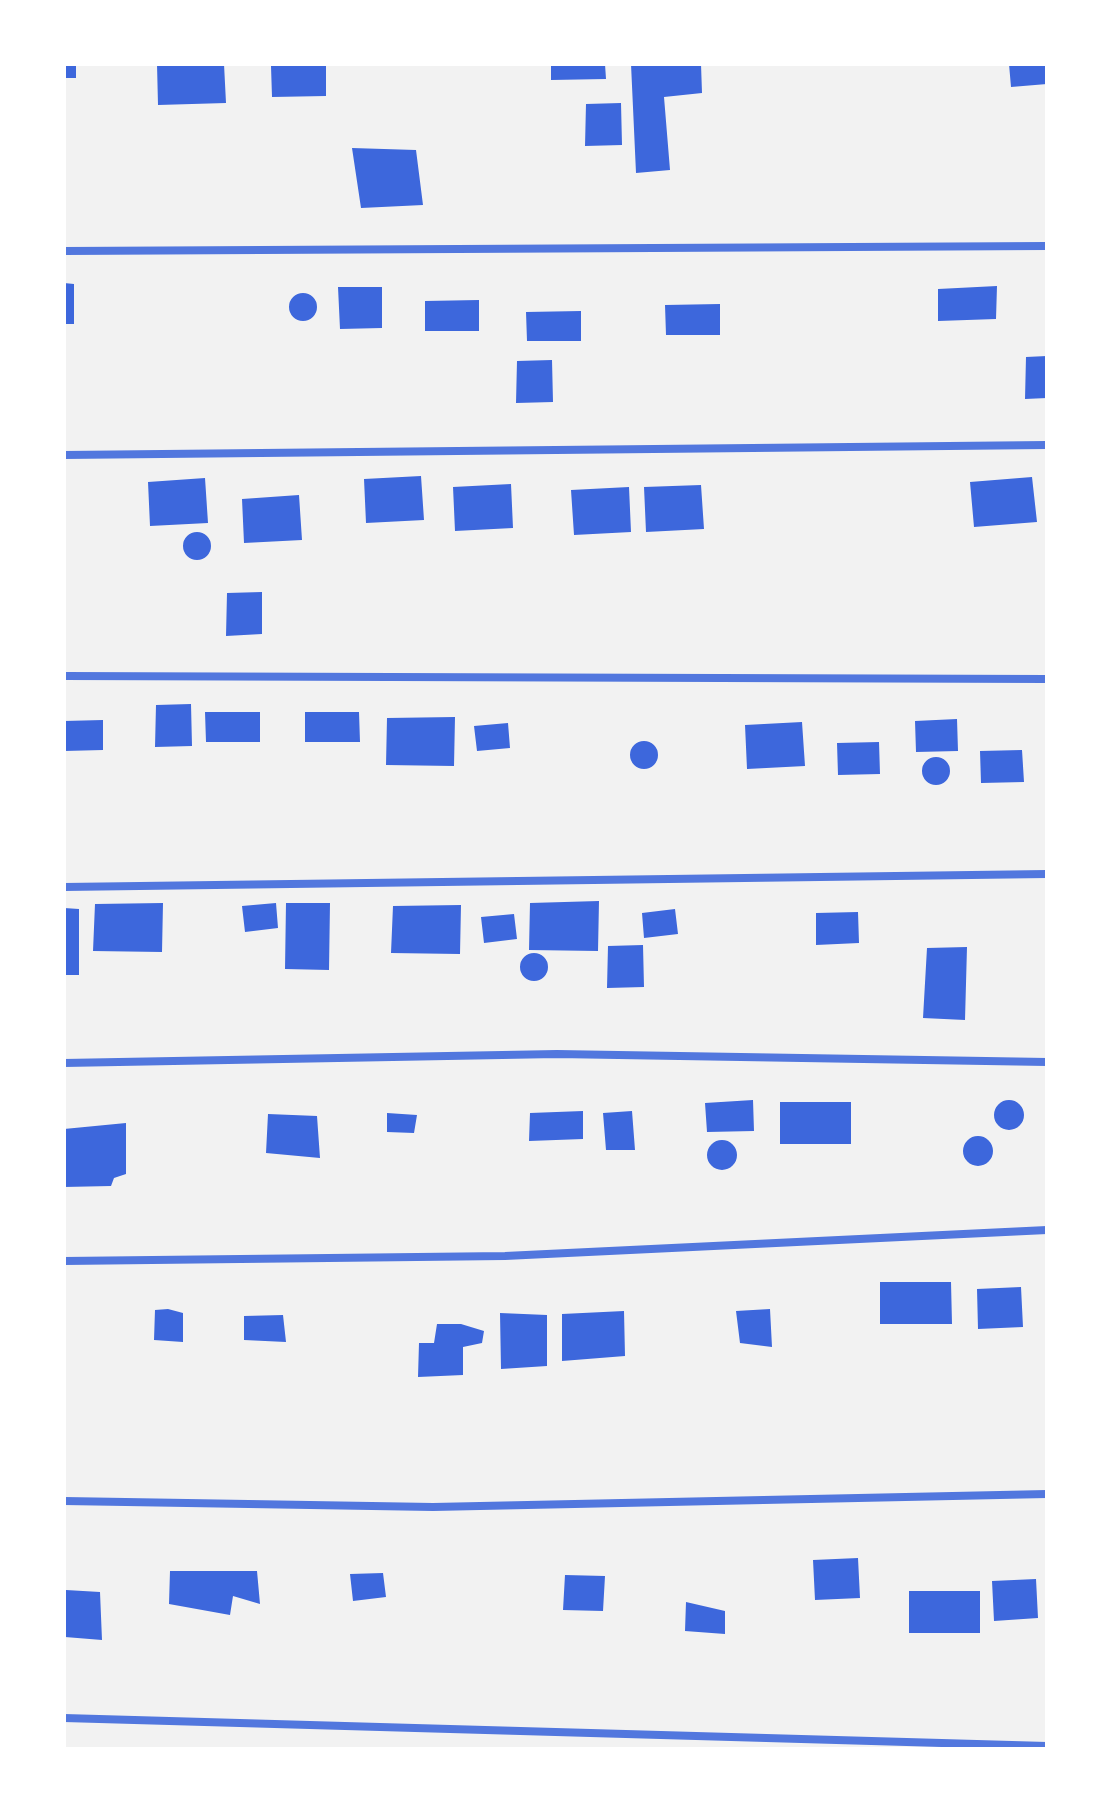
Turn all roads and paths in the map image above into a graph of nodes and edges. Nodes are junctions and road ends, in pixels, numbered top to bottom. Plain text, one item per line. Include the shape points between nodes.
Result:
1 (1047, 246) edge
2 (64, 251) edge
3 (1047, 445) edge
4 (64, 455) edge
5 (64, 676) edge
6 (1047, 679) edge
7 (1047, 874) edge
8 (64, 887) edge
9 (1047, 1062) edge
10 (64, 1063) edge
11 (1047, 1230) edge
12 (64, 1261) edge
13 (1047, 1494) edge
14 (64, 1501) edge
15 (64, 1718) edge
16 (1047, 1746) edge

1 - 2 street
3 - 4 street
5 - 6 street
7 - 8 street
9 - 10 street via 557,1054
11 - 12 street via 505,1256
13 - 14 street via 433,1507
15 - 16 street

